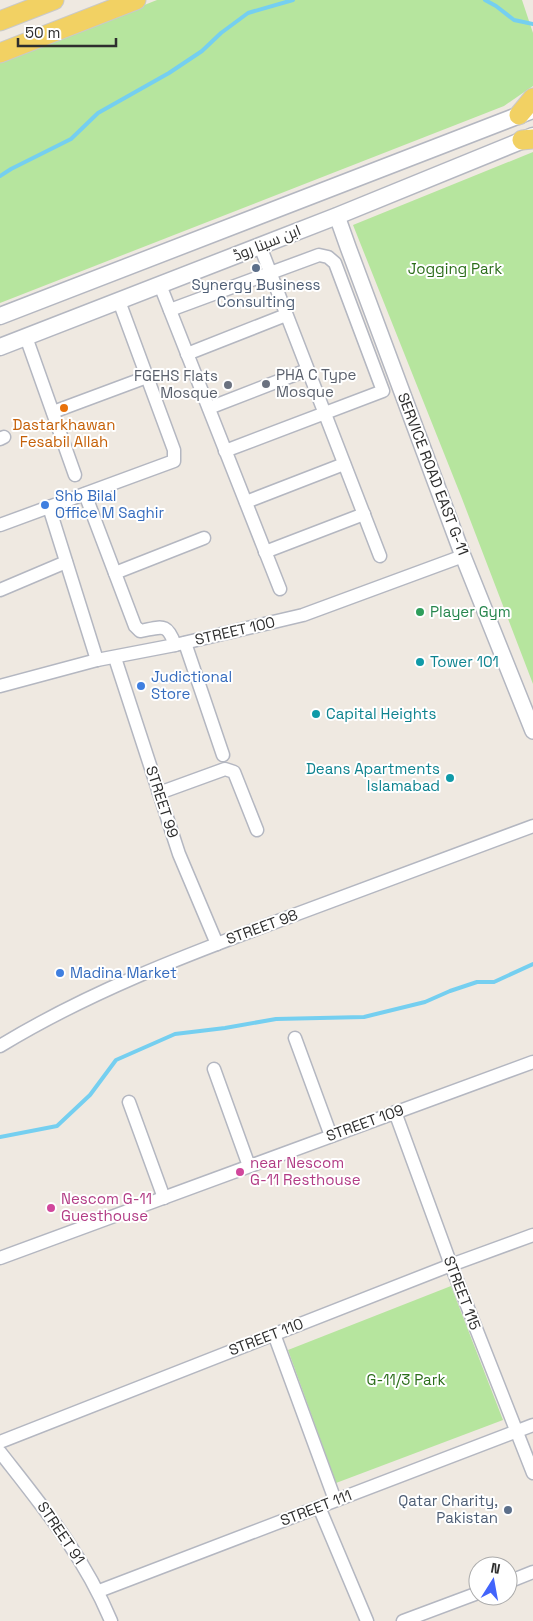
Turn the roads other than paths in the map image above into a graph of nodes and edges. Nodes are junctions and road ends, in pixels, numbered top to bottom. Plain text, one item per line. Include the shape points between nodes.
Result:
1 (54, 0) edge
2 (136, 0) edge
3 (100, 6) edge
4 (0, 21) edge
5 (0, 53) edge
6 (533, 98) edge
7 (526, 112) edge
8 (529, 138) edge
9 (441, 145) junction
10 (451, 169) junction
11 (305, 198) junction
12 (338, 216) junction
13 (316, 224) junction
14 (260, 246) junction
15 (270, 272) junction
16 (160, 285) junction
17 (119, 301) junction
18 (170, 310) junction
19 (0, 316) edge
20 (286, 316) junction
21 (26, 336) junction
22 (0, 346) edge
23 (187, 354) junction
24 (307, 370) junction
25 (148, 377) junction
26 (209, 408) junction
27 (53, 412) junction
28 (324, 413) junction
29 (225, 451) junction
30 (344, 464) junction
31 (75, 475) dead end
32 (85, 494) junction
33 (246, 502) junction
34 (48, 508) junction
35 (364, 514) junction
36 (0, 525) edge
37 (204, 538) dead end
38 (265, 552) junction
39 (380, 556) dead end
40 (464, 556) junction
41 (66, 562) junction
42 (115, 572) junction
43 (280, 589) dead end
44 (0, 590) edge
45 (180, 644) junction
46 (116, 658) junction
47 (97, 660) junction
48 (0, 686) edge
49 (533, 731) edge
50 (223, 755) dead end
51 (159, 793) junction
52 (533, 826) edge
53 (257, 830) dead end
54 (217, 944) junction
55 (295, 1038) dead end
56 (0, 1046) edge
57 (533, 1062) edge
58 (214, 1069) dead end
59 (129, 1102) dead end
60 (395, 1112) junction
61 (332, 1136) junction
62 (249, 1166) junction
63 (164, 1198) junction
64 (533, 1235) edge
65 (0, 1258) edge
66 (451, 1265) junction
67 (274, 1334) junction
68 (533, 1425) edge
69 (516, 1431) junction
70 (0, 1442) edge
71 (0, 1452) edge
72 (533, 1473) edge
73 (335, 1500) junction
74 (319, 1506) junction
75 (533, 1572) edge
76 (518, 1578) edge
77 (98, 1591) junction
78 (468, 1597) edge
79 (111, 1621) edge
80 (367, 1621) edge
81 (404, 1621) edge

1 - 4 main road
2 - 3 main road
3 - 5 main road
6 - 7 main road
7 - 9 main road, ابن سینا روڈ
8 - 10 main road, ابن سینا روڈ
9 - 10 main road
9 - 11 main road, ابن سینا روڈ
10 - 12 main road, ابن سینا روڈ
11 - 13 main road
11 - 19 main road, ابن سینا روڈ
12 - 13 main road, ابن سینا روڈ
12 - 40 street, SERVICE ROAD EAST G-11
13 - 14 main road, ابن سینا روڈ
14 - 15 street
14 - 16 main road, ابن سینا روڈ
15 - 18 street
15 - 20 street
15 - 28 street via 319,255 328,257 335,264 383,391
16 - 17 main road, ابن سینا روڈ
16 - 18 street
17 - 21 main road, ابن سینا روڈ
17 - 25 street
18 - 23 street
20 - 23 street
20 - 24 street
21 - 22 main road, ابن سینا روڈ
21 - 27 street
23 - 26 street
24 - 26 street
24 - 28 street
25 - 27 street
25 - 32 street via 174,450 174,461
26 - 29 street
27 - 31 street
28 - 29 street
28 - 30 street
29 - 33 street
30 - 33 street
30 - 35 street
32 - 34 street
32 - 42 street
33 - 38 street
34 - 36 street
34 - 41 street
35 - 38 street
35 - 39 street
37 - 42 street
38 - 43 street
40 - 45 street, STREET 100 via 303,615
40 - 49 street, SERVICE ROAD EAST G-11
41 - 44 street
41 - 47 street
42 - 45 street via 137,629 167,628
45 - 46 street, STREET 100
45 - 50 street
46 - 47 street, STREET 100
46 - 51 street, STREET 99
47 - 48 street, STREET 100
51 - 53 street via 229,769 234,772
51 - 54 street, STREET 99 via 178,854
52 - 54 street, STREET 98
54 - 56 street, STREET 98 via 104,991 30,1027
55 - 61 street
57 - 60 street, STREET 109
58 - 62 street
59 - 63 street
60 - 61 street, STREET 109
60 - 66 street, STREET 115
61 - 62 street, STREET 109
62 - 63 street, STREET 109
63 - 65 street, STREET 109
64 - 66 street, STREET 110
66 - 67 street, STREET 110
66 - 69 street, STREET 115
67 - 70 street, STREET 110
67 - 73 street
68 - 69 street, STREET 111
69 - 72 street, STREET 115
69 - 73 street, STREET 111
71 - 77 street, STREET 91 via 73,1549
73 - 74 street, STREET 111
74 - 77 street, STREET 111
74 - 80 street
75 - 76 street
77 - 79 street, STREET 91
78 - 81 street

